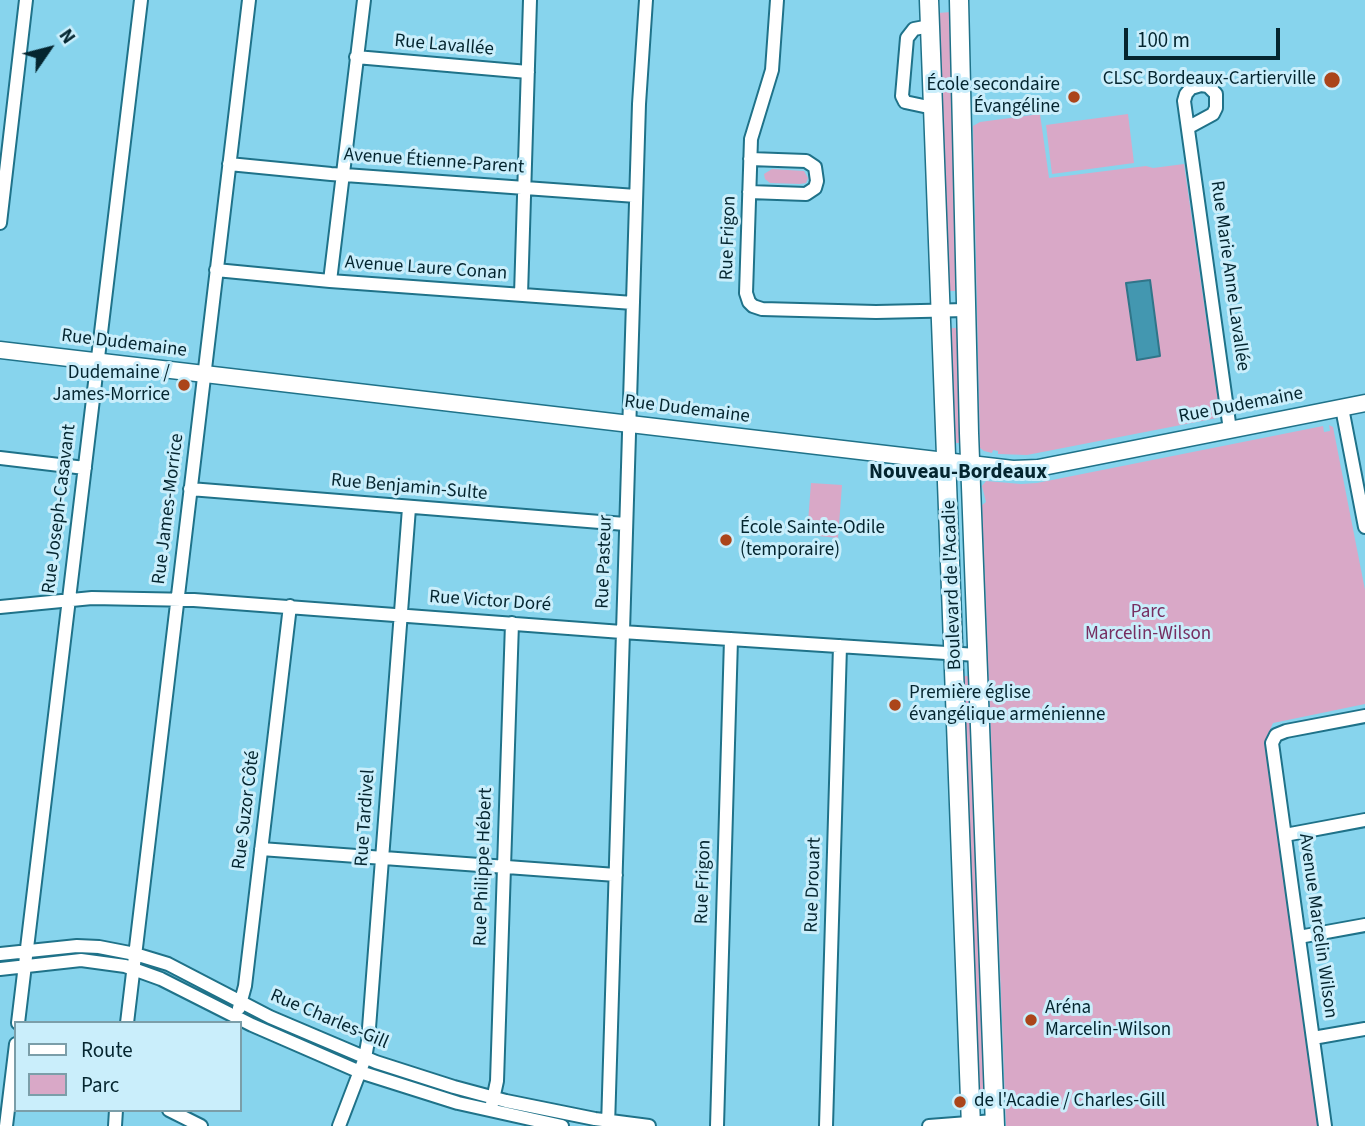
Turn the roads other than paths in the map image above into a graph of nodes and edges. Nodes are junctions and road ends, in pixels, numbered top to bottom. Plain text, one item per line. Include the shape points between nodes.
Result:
1 (26, 0) edge
2 (141, 0) edge
3 (249, 0) edge
4 (364, 0) edge
5 (530, 0) edge
6 (646, 0) edge
7 (777, 0) edge
8 (929, 0) edge
9 (959, 0) edge
10 (930, 26) junction
11 (356, 57) junction
12 (528, 72) junction
13 (933, 108) junction
14 (1189, 127) dead end
15 (750, 159) junction
16 (229, 164) junction
17 (342, 174) junction
18 (525, 188) junction
19 (749, 192) junction
20 (636, 196) junction
21 (0, 223) edge
22 (216, 270) junction
23 (330, 281) junction
24 (521, 295) junction
25 (633, 303) junction
26 (940, 310) junction
27 (966, 310) junction
28 (0, 350) edge
29 (96, 362) junction
30 (204, 374) junction
31 (1365, 403) edge
32 (1342, 408) junction
33 (629, 424) junction
34 (1230, 430) junction
35 (0, 458) edge
36 (946, 462) junction
37 (970, 465) junction
38 (85, 468) junction
39 (190, 489) junction
40 (409, 508) junction
41 (625, 524) junction
42 (1365, 527) edge
43 (69, 600) junction
44 (177, 600) junction
45 (290, 606) junction
46 (0, 607) edge
47 (401, 615) junction
48 (512, 622) junction
49 (622, 632) junction
50 (731, 639) junction
51 (840, 646) junction
52 (954, 655) junction
53 (977, 655) junction
54 (1365, 716) edge
55 (1365, 820) edge
56 (1284, 835) junction
57 (261, 849) junction
58 (382, 859) junction
59 (503, 868) junction
60 (616, 875) junction
61 (1365, 925) edge
62 (1300, 937) junction
63 (27, 951) junction
64 (0, 954) edge
65 (135, 954) junction
66 (25, 966) junction
67 (0, 969) edge
68 (133, 969) junction
69 (241, 1003) junction
70 (235, 1017) junction
71 (18, 1021) edge
72 (127, 1021) edge
73 (1365, 1029) edge
74 (1313, 1038) junction
75 (14, 1050) edge
76 (365, 1058) junction
77 (360, 1072) junction
78 (6, 1073) edge
79 (494, 1098) junction
80 (490, 1111) junction
81 (173, 1112) edge
82 (608, 1123) edge
83 (995, 1123) edge
84 (971, 1124) edge
85 (6, 1126) edge
86 (201, 1126) edge
87 (339, 1126) edge
88 (562, 1126) edge
89 (649, 1126) edge
90 (717, 1126) edge
91 (826, 1126) edge
92 (929, 1126) edge
93 (1325, 1126) edge

1 - 21 street
2 - 29 street, Rue Joseph-Casavant
3 - 16 street, Rue James-Morrice
4 - 11 street
5 - 12 street
6 - 20 street, Rue Pasteur
7 - 15 street, Rue Frigon via 772,70 751,134
8 - 10 main road, Boulevard de l'Acadie
9 - 27 main road, Boulevard de l'Acadie
10 - 13 main road, Boulevard de l'Acadie
10 - 13 street via 908,35 902,98
11 - 12 street, Rue Lavallée
11 - 17 street
12 - 18 street
13 - 26 main road, Boulevard de l'Acadie
14 - 34 street, Rue Marie Anne Lavallée
15 - 19 street, Rue Frigon
15 - 19 street via 806,161 815,167 817,181 806,194
16 - 17 street, Avenue Étienne-Parent
16 - 22 street, Rue James-Morrice
17 - 18 street, Avenue Étienne-Parent
17 - 23 street
18 - 20 street, Avenue Étienne-Parent
18 - 24 street
19 - 26 street, Rue Frigon via 746,296 753,306 863,312
20 - 25 street, Rue Pasteur
22 - 23 street, Avenue Laure Conan
22 - 30 street, Rue James-Morrice
23 - 24 street, Avenue Laure Conan
24 - 25 street, Avenue Laure Conan
25 - 33 street, Rue Pasteur
26 - 27 street, Rue Frigon
26 - 36 main road, Boulevard de l'Acadie
27 - 37 main road, Boulevard de l'Acadie
28 - 29 street, Rue Dudemaine
29 - 30 street, Rue Dudemaine
29 - 38 street, Rue Joseph-Casavant
30 - 33 street, Rue Dudemaine
30 - 39 street, Rue James-Morrice
31 - 32 street, Rue Dudemaine
32 - 34 street, Rue Dudemaine
32 - 42 street
33 - 36 street, Rue Dudemaine
33 - 41 street, Rue Pasteur
34 - 37 street, Rue Dudemaine via 1034,468
35 - 38 street
36 - 37 street, Rue Dudemaine
36 - 52 main road, Boulevard de l'Acadie
37 - 53 main road, Boulevard de l'Acadie
38 - 43 street, Rue Joseph-Casavant
39 - 40 street, Rue Benjamin-Sulte
39 - 44 street, Rue James-Morrice
40 - 41 street, Rue Benjamin-Sulte
40 - 47 street, Rue Tardivel
41 - 49 street, Rue Pasteur
43 - 44 street, Rue Victor Doré
43 - 46 street, Rue Victor Doré
43 - 63 street, Rue Joseph-Casavant
44 - 45 street, Rue Victor Doré
44 - 65 street, Rue James-Morrice
45 - 47 street, Rue Victor Doré
45 - 57 street, Rue Suzor Côté
47 - 48 street, Rue Victor Doré
47 - 58 street, Rue Tardivel
48 - 49 street, Rue Victor Doré
48 - 59 street, Rue Philippe Hébert
49 - 50 street, Rue Victor Doré
49 - 60 street, Rue Pasteur
50 - 51 street, Rue Victor Doré
50 - 90 street, Rue Frigon
51 - 52 street, Rue Victor Doré
51 - 91 street, Rue Drouart
52 - 53 street, Rue Victor Doré
52 - 84 main road, Boulevard de l'Acadie
53 - 83 main road, Boulevard de l'Acadie
54 - 56 street, Avenue Marcelin Wilson via 1273,738
55 - 56 street
56 - 62 street, Avenue Marcelin Wilson
57 - 58 street
57 - 69 street, Rue Suzor Côté
58 - 59 street
58 - 76 street, Rue Tardivel
59 - 60 street
59 - 79 street, Rue Philippe Hébert
60 - 82 street, Rue Pasteur
61 - 62 street
62 - 74 street, Avenue Marcelin Wilson
63 - 64 street, Rue Charles-Gill
63 - 65 street, Rue Charles-Gill via 87,946
63 - 66 street, Rue Joseph-Casavant
65 - 68 street, Rue James-Morrice
65 - 69 street, Rue Charles-Gill via 168,964
66 - 67 street, Rue Charles-Gill
66 - 68 street, Rue Charles-Gill via 81,960
66 - 71 street, Rue Joseph-Casavant
68 - 70 street, Rue Charles-Gill
68 - 72 street, Rue James-Morrice
69 - 70 street, Rue Suzor Côté
69 - 76 street, Rue Charles-Gill
70 - 77 street, Rue Charles-Gill
73 - 74 street
74 - 93 street, Avenue Marcelin Wilson
75 - 78 street
76 - 77 street, Rue Tardivel
76 - 79 street, Rue Charles-Gill
77 - 80 street, Rue Charles-Gill
77 - 87 street, Rue Tardivel
78 - 85 street
79 - 80 street, Rue Philippe Hébert
79 - 82 street, Rue Charles-Gill
80 - 88 street, Rue Charles-Gill
81 - 86 street
82 - 89 street, Rue Charles-Gill
83 - 84 street
84 - 92 street

